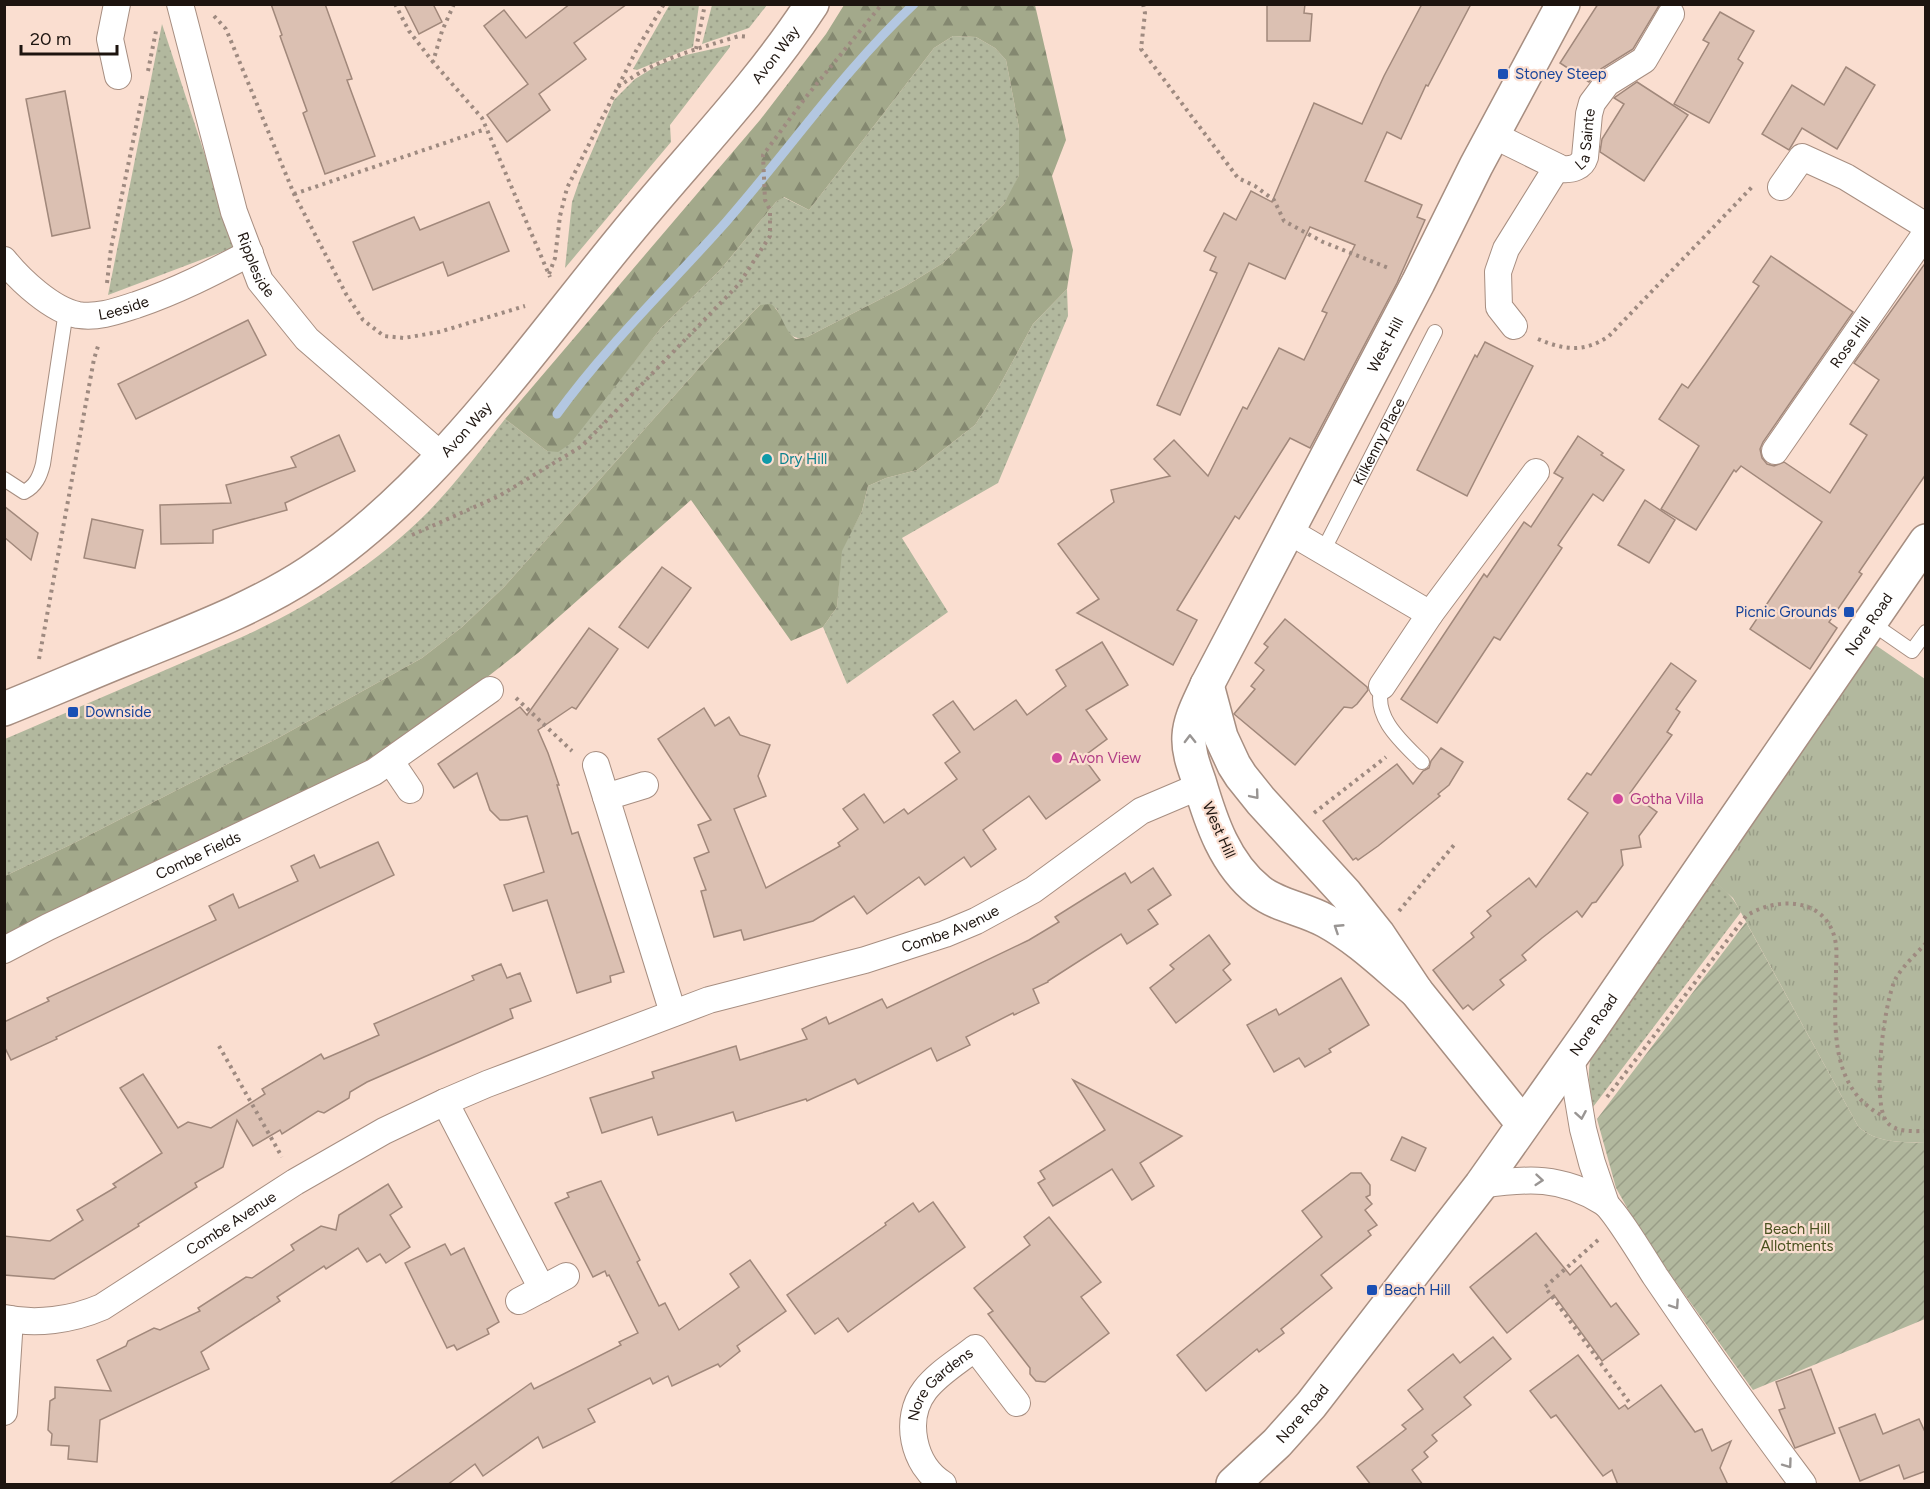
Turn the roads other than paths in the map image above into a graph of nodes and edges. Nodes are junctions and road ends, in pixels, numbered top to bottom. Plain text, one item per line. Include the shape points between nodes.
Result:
1 (117, 4) edge
2 (180, 4) edge
3 (812, 4) edge
4 (1563, 4) edge
5 (1671, 14) dead end
6 (118, 76) dead end
7 (1493, 135) junction
8 (1557, 167) junction
9 (1781, 187) road end
10 (1926, 226) edge
11 (1926, 233) edge
12 (250, 253) junction
13 (4, 260) edge
14 (66, 311) junction
15 (1514, 326) road end
16 (1435, 332) dead end
17 (1775, 451) dead end
18 (442, 456) junction
19 (1536, 472) dead end
20 (4, 478) edge
21 (1287, 530) junction
22 (1924, 548) edge
23 (1323, 551) junction
24 (1430, 614) junction
25 (1870, 622) junction
26 (1926, 632) edge
27 (1207, 685) junction
28 (1382, 686) joint
29 (499, 691) road end
30 (4, 709) edge
31 (391, 762) junction
32 (1422, 762) dead end
33 (596, 765) dead end
34 (645, 785) dead end
35 (1200, 786) junction
36 (411, 790) dead end
37 (606, 797) junction
38 (4, 950) edge
39 (1416, 991) junction
40 (673, 1013) junction
41 (1571, 1057) junction
42 (445, 1102) junction
43 (1523, 1124) junction
44 (1481, 1185) junction
45 (1612, 1213) junction
46 (566, 1276) dead end
47 (542, 1289) junction
48 (519, 1301) dead end
49 (7, 1318) edge
50 (1017, 1403) dead end
51 (4, 1412) edge
52 (943, 1485) edge
53 (1233, 1485) edge
54 (1803, 1485) edge

1 - 6 street via 110,39
2 - 12 street, Rippleside via 234,212
3 - 18 street, Avon Way via 779,52
4 - 7 street, West Hill
5 - 8 street, La Sainte via 1644,60 1607,83 1592,103 1582,163 1569,169
7 - 8 street, La Sainte
7 - 21 street, West Hill
8 - 15 street, La Sainte via 1506,249 1498,272 1499,307
9 - 10 street via 1802,157 1846,177
11 - 17 street, Rose Hill
12 - 14 street, Leeside via 178,290 106,314 78,315
12 - 18 street, Rippleside via 261,281 307,339
13 - 14 street, Leeside via 33,289
14 - 20 lane via 39,478 24,492
16 - 23 lane, Kilkenny Place
18 - 30 street, Avon Way via 390,509 308,573 201,628
19 - 24 street via 1523,502
21 - 23 street
21 - 27 street, West Hill
22 - 25 street, Nore Road
23 - 24 street
24 - 28 street
25 - 26 lane via 1912,651
25 - 41 street, Nore Road
35 -> 27 street, West Hill via 1189,739 1192,719
27 -> 39 street, West Hill via 1221,737 1241,776 1346,894
28 - 32 lane via 1379,700 1390,727
29 - 31 street, Combe Fields
31 - 36 street
31 - 38 street, Combe Fields
33 - 37 street
34 - 37 street
39 -> 35 street, West Hill via 1325,920 1273,899 1250,884 1221,842
35 - 40 street, Combe Avenue via 1141,811 1057,874 976,921 866,960 745,989
37 - 40 street
39 - 43 street, West Hill
40 - 42 street, Combe Avenue
41 - 43 street, Nore Road
41 -> 45 street via 1583,1129
42 - 47 street
42 - 49 street, Combe Avenue via 384,1131 295,1182 102,1306 60,1319
43 - 44 street, Nore Road
44 -> 45 street via 1517,1179 1560,1183 1580,1190
44 - 53 street, Nore Road via 1311,1405
45 -> 54 street
46 - 47 street
47 - 48 street
49 - 51 street, Combe Avenue
50 - 52 street, Nore Gardens via 975,1348 926,1388 916,1408 914,1437 919,1456

